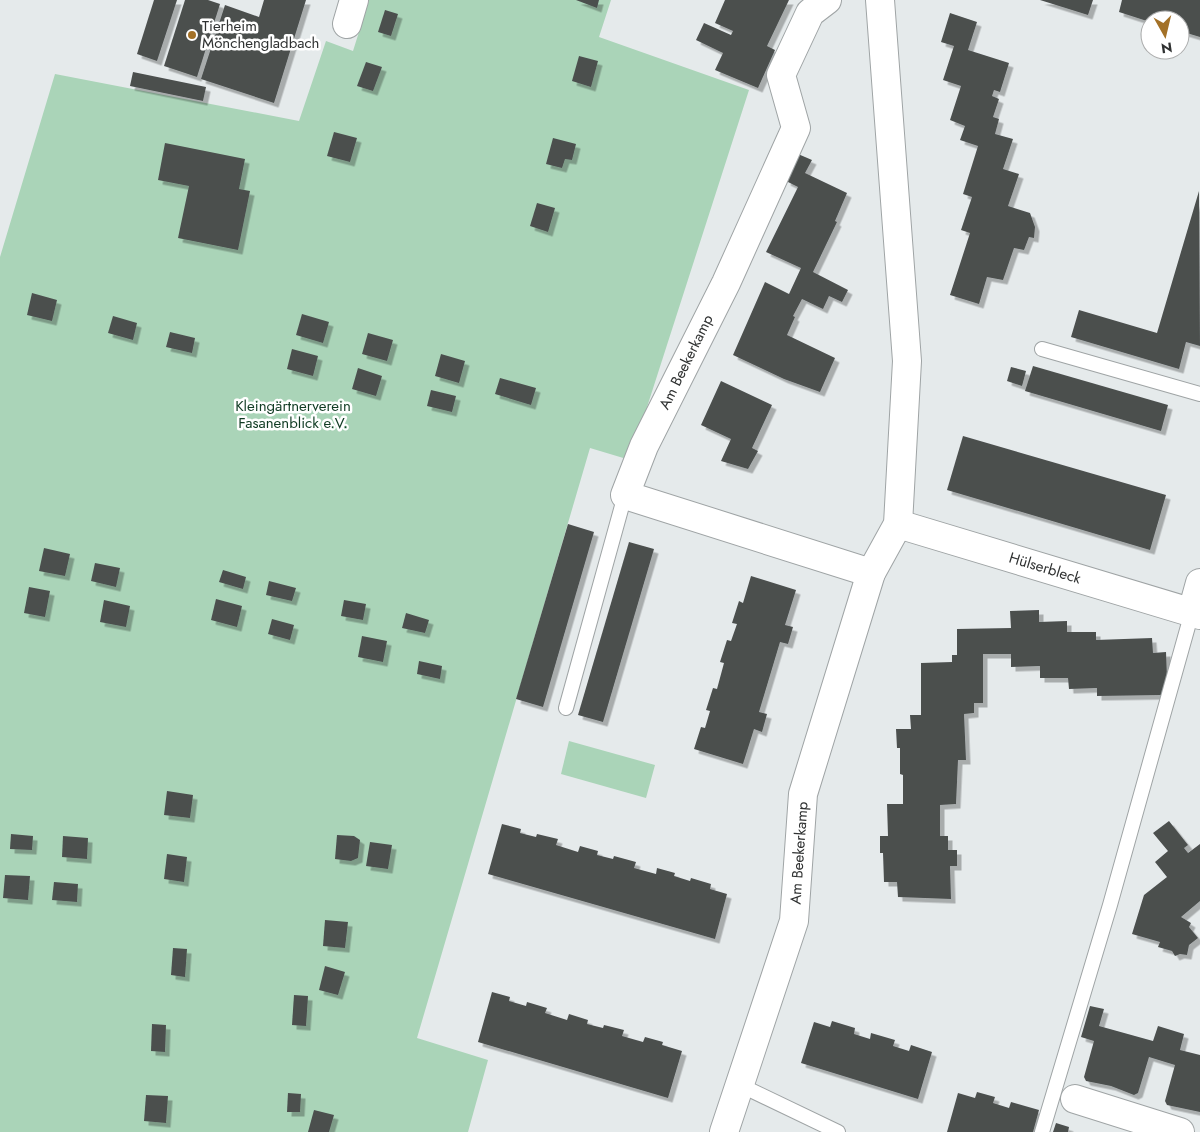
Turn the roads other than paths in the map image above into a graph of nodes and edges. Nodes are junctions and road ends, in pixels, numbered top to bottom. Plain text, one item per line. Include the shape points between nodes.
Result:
1 (827, 0) edge
2 (880, 0) edge
3 (1042, 349) dead end
4 (1200, 394) edge
5 (625, 495) junction
6 (898, 524) junction
7 (870, 573) junction
8 (1200, 583) edge
9 (1196, 614) edge
10 (566, 708) dead end
11 (740, 1085) junction
12 (1075, 1099) dead end
13 (1172, 1131) edge
14 (724, 1132) edge
15 (838, 1132) edge
16 (1042, 1132) edge

1 - 5 street, Am Beekerkamp via 810,13 781,75 796,128 726,283 644,446
2 - 6 street, Am Beekerkamp via 907,361
3 - 4 lane
5 - 7 street
5 - 10 lane
6 - 7 street, Am Beekerkamp
6 - 9 street, Hülserbleck
7 - 11 street, Am Beekerkamp via 803,794 794,920
8 - 9 street
9 - 16 lane
11 - 14 street, Am Beekerkamp
11 - 15 lane
12 - 13 street

